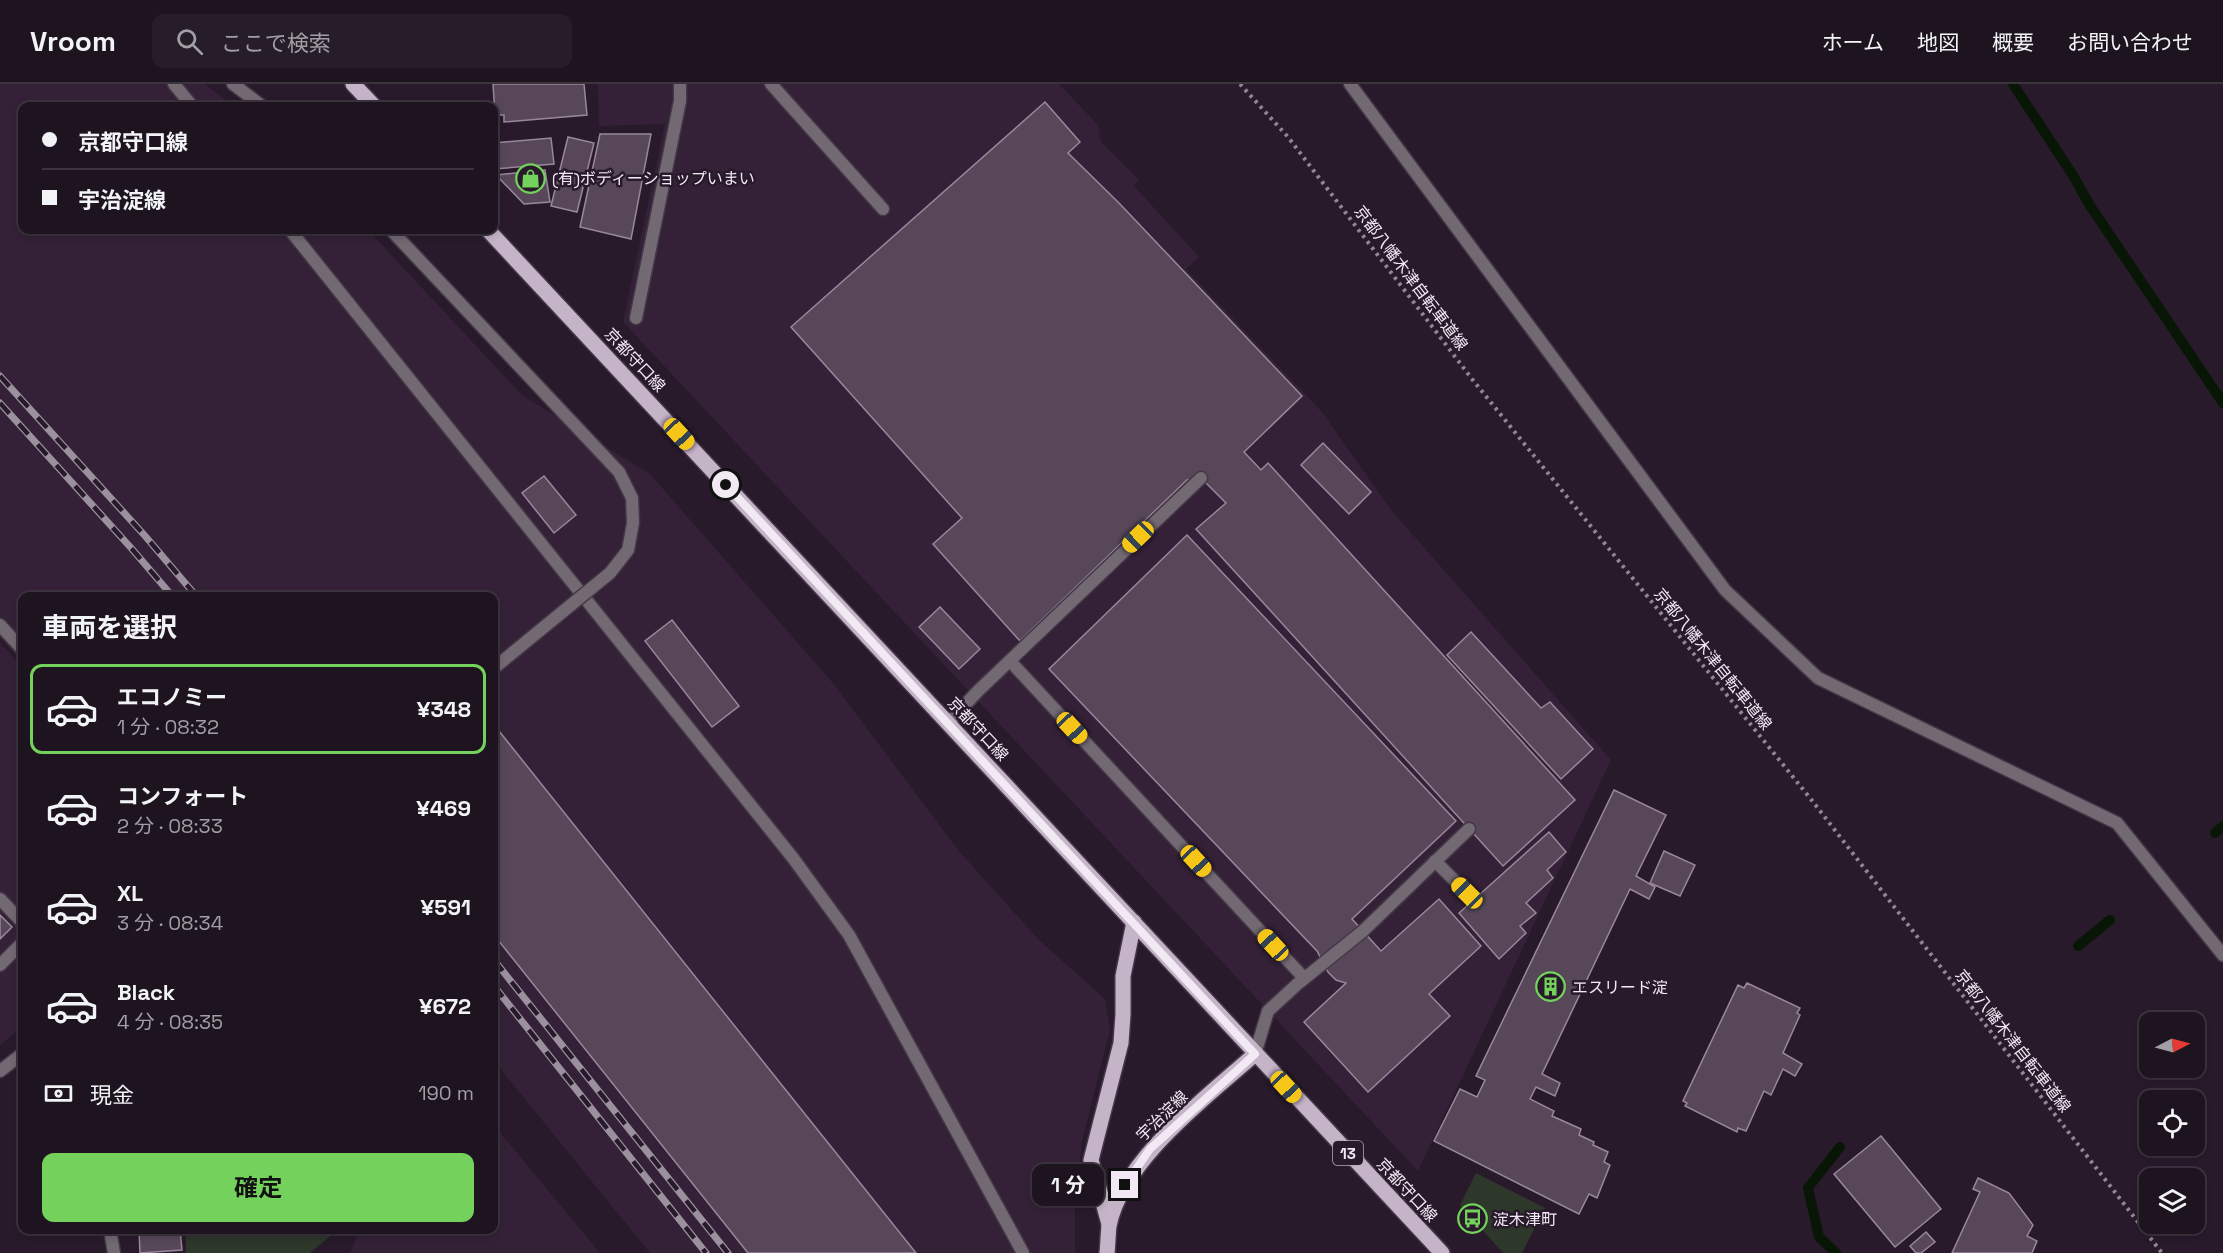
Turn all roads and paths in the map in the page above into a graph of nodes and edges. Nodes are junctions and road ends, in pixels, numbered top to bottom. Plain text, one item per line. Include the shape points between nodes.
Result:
1 (174, 84) edge
2 (233, 84) edge
3 (353, 84) edge
4 (680, 84) edge
5 (771, 84) edge
6 (1240, 84) edge
7 (1350, 84) edge
8 (189, 102) edge
9 (257, 102) edge
10 (370, 102) edge
11 (882, 208) dead end
12 (293, 234) edge
13 (395, 234) edge
14 (493, 234) edge
15 (636, 318) dead end
16 (1201, 478) dead end
17 (0, 625) edge
18 (18, 645) edge
19 (1010, 661) junction
20 (498, 665) edge
21 (948, 723) junction
22 (1469, 829) dead end
23 (1435, 861) junction
24 (1467, 893) dead end
25 (0, 899) edge
26 (18, 918) edge
27 (1134, 922) junction
28 (18, 947) edge
29 (2223, 955) edge
30 (0, 965) edge
31 (1300, 982) junction
32 (1255, 1054) junction
33 (18, 1057) edge
34 (0, 1071) edge
35 (1109, 1224) junction
36 (111, 1234) edge
37 (114, 1253) edge
38 (1023, 1253) edge
39 (1107, 1253) edge
40 (1442, 1253) edge
41 (2162, 1253) edge

1 - 8 street
2 - 9 street
3 - 10 main road
4 - 15 street via 680,101
5 - 11 street
6 - 41 path, 京都八幡木津自転車道線 via 1288,137 1472,379 1810,798
7 - 29 street via 1725,590 1818,678 2118,823
12 - 38 street via 794,858 849,935
13 - 20 street, bridge via 619,472 632,498 628,550 610,573
14 - 21 main road, 京都守口線 / 13
16 - 19 street
17 - 18 street
19 - 21 street
19 - 31 street via 1304,978
21 - 27 main road, 京都守口線 / 13
22 - 23 street
23 - 24 street
23 - 31 street via 1363,931
25 - 26 street
27 - 32 main road, 京都守口線 / 13
27 - 35 main road via 1123,976 1120,1043 1091,1160
28 - 30 street
31 - 32 street via 1268,1011
32 - 35 main road, 宇治淀線 via 1150,1149 1125,1185
32 - 40 main road, 京都守口線 / 13
33 - 34 street
35 - 39 main road, 宇治淀線
36 - 37 street

